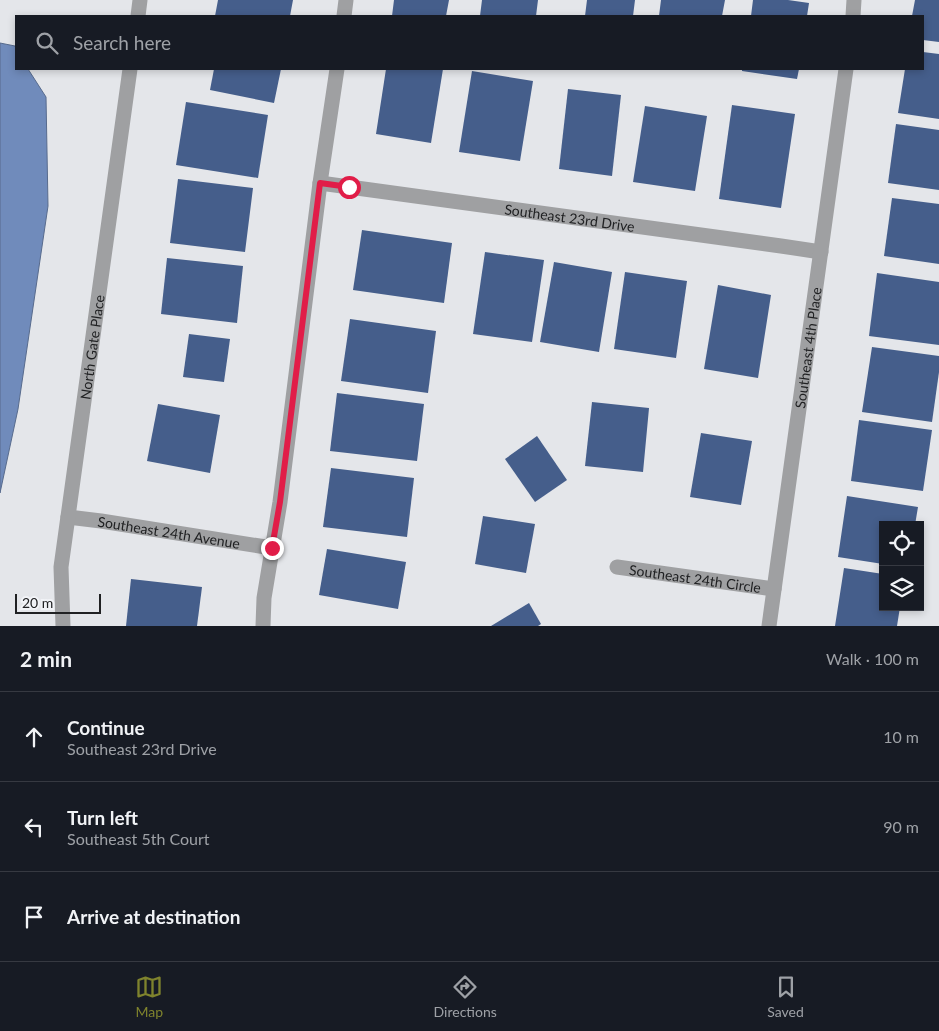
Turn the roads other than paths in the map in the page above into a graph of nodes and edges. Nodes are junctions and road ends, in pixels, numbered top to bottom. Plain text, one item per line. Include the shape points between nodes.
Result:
1 (140, 0) edge
2 (346, 0) edge
3 (854, 0) edge
4 (138, 15) edge
5 (344, 15) edge
6 (853, 15) edge
7 (130, 70) edge
8 (336, 70) edge
9 (846, 70) edge
10 (320, 183) junction
11 (821, 252) junction
12 (68, 517) junction
13 (272, 548) junction
14 (617, 567) dead end
15 (774, 589) junction
16 (63, 626) edge
17 (263, 626) edge
18 (769, 626) edge

1 - 4 street
2 - 5 street
3 - 6 street
7 - 12 street, North Gate Place
8 - 10 street
9 - 11 street, Southeast 4th Place
10 - 11 street, Southeast 23rd Drive
10 - 13 street
11 - 15 street, Southeast 4th Place
12 - 13 street, Southeast 24th Avenue
12 - 16 street, North Gate Place via 61,567
13 - 17 street
14 - 15 street, Southeast 24th Circle
15 - 18 street, Southeast 4th Place

